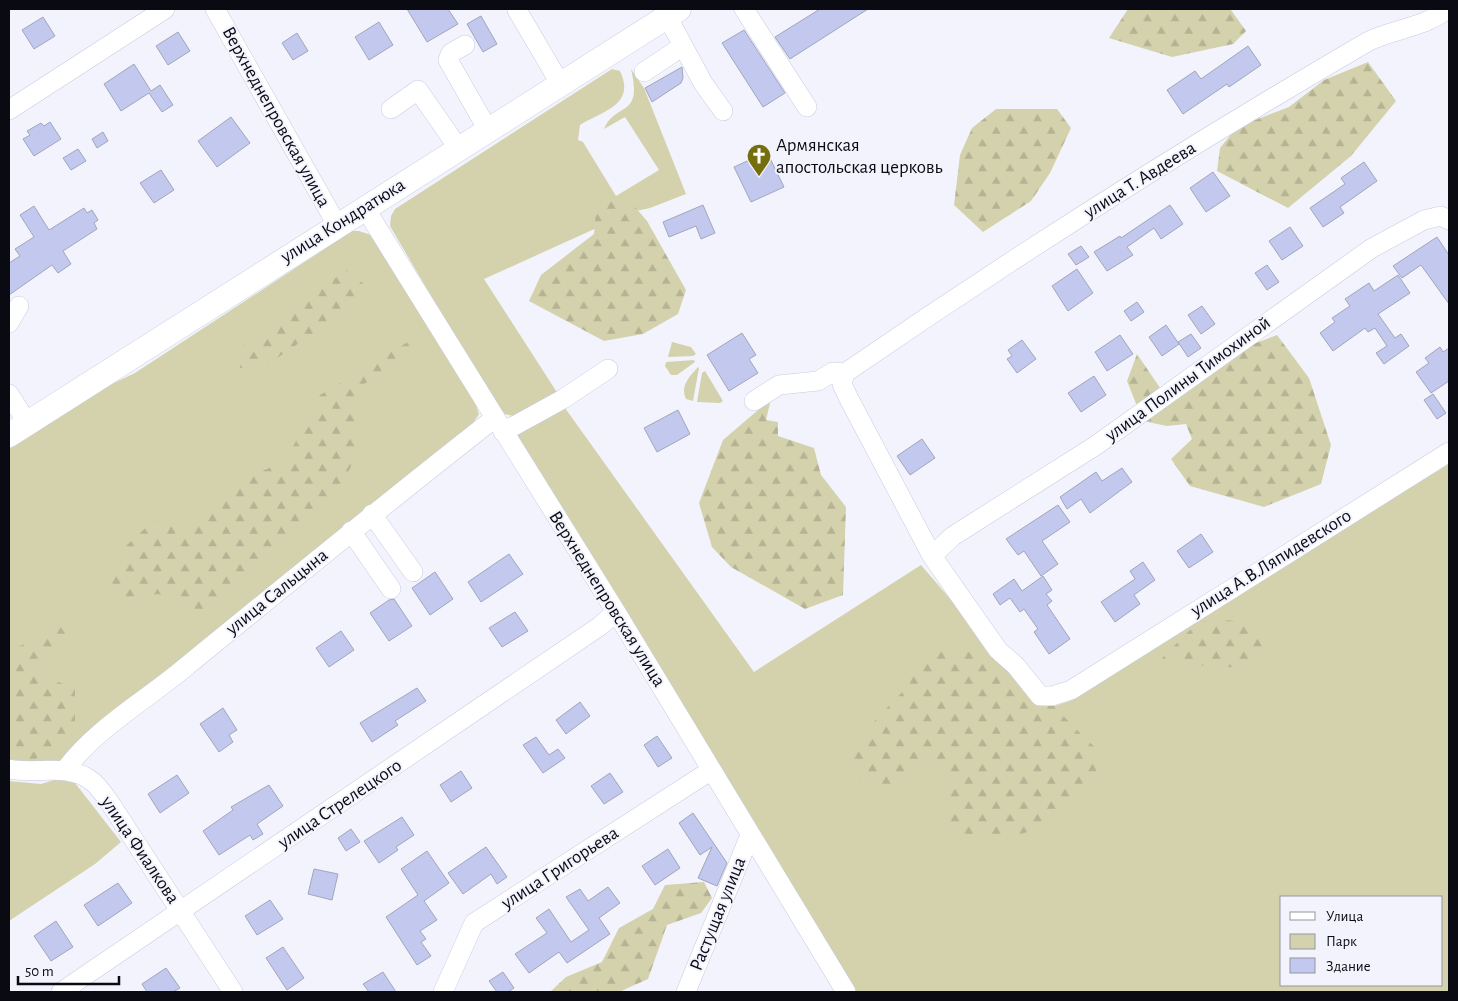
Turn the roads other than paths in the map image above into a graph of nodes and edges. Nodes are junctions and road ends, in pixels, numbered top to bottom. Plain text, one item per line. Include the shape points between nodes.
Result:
1 (165, 9) edge
2 (215, 9) edge
3 (744, 9) edge
4 (1447, 9) edge
5 (517, 10) dead end
6 (673, 12) edge
7 (465, 45) dead end
8 (683, 46) junction
9 (644, 72) dead end
10 (561, 85) junction
11 (807, 107) dead end
12 (391, 109) dead end
13 (9, 110) edge
14 (723, 111) dead end
15 (488, 130) junction
16 (459, 149) junction
17 (365, 208) junction
18 (1449, 220) edge
19 (337, 224) junction
20 (19, 306) dead end
21 (9, 323) edge
22 (608, 369) dead end
23 (844, 373) junction
24 (9, 394) edge
25 (754, 401) dead end
26 (499, 425) junction
27 (18, 430) edge
28 (1449, 452) edge
29 (372, 514) junction
30 (351, 531) junction
31 (932, 556) junction
32 (413, 572) dead end
33 (391, 589) dead end
34 (616, 612) junction
35 (9, 769) edge
36 (65, 770) junction
37 (710, 770) junction
38 (750, 835) junction
39 (182, 913) junction
40 (62, 992) edge
41 (233, 992) edge
42 (443, 992) edge
43 (686, 992) edge
44 (846, 992) edge

1 - 13 street
2 - 19 street, Верхнеднепровская улица
3 - 11 street
4 - 23 street, улица Т. Авдеева via 1430,19 1369,41 1238,117 976,282
5 - 10 street
6 - 8 street
6 - 10 main road, улица Кондратюка
7 - 15 street via 451,53 448,60
8 - 9 street
8 - 14 street
10 - 15 main road, улица Кондратюка
12 - 16 street via 418,90
15 - 16 main road, улица Кондратюка
16 - 17 main road, улица Кондратюка
17 - 19 main road, улица Кондратюка
17 - 26 street, Верхнеднепровская улица
18 - 31 street, улица Полины Тимохиной via 1441,216 1424,220 1372,248 1096,446 953,536
19 - 27 main road, улица Кондратюка
20 - 21 street
22 - 26 street, улица Сальцына via 563,399
23 - 25 street, улица Т. Авдеева via 833,372 818,381 779,385
23 - 31 street via 842,384 848,397
24 - 27 street
26 - 29 street, улица Сальцына
26 - 34 street, Верхнеднепровская улица
28 - 31 street, улица А.В.Ляпидевского via 1071,690 1052,696 1040,696 1016,666 998,650
29 - 30 street, улица Сальцына
29 - 32 street
30 - 33 street
30 - 36 street, улица Сальцына via 184,669 96,736
34 - 37 street, Верхнеднепровская улица
34 - 39 street, улица Стрелецкого
35 - 36 street, улица Фиалкова via 25,773
36 - 39 street, улица Фиалкова via 82,774 94,783
37 - 38 street, Верхнеднепровская улица
37 - 42 street, улица Григорьева via 474,923
38 - 43 street, Растущая улица
38 - 44 street, Верхнеднепровская улица
39 - 40 street, улица Стрелецкого
39 - 41 street, улица Фиалкова

